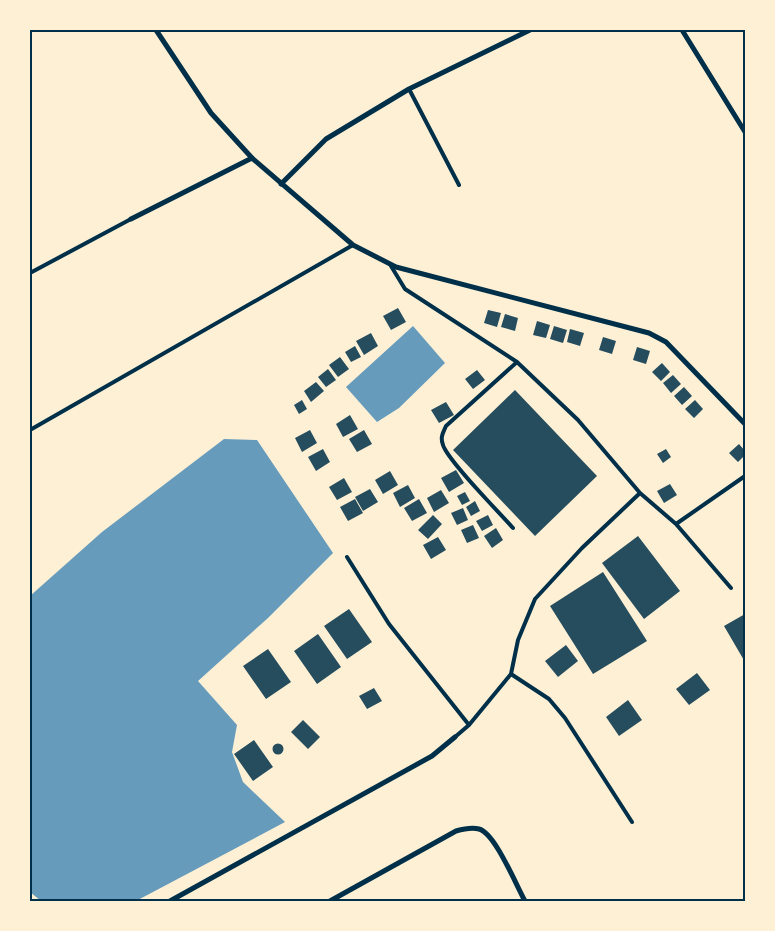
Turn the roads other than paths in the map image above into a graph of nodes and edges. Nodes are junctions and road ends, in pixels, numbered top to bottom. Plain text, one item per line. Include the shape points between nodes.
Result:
1 (156, 30) edge
2 (530, 30) edge
3 (682, 30) edge
4 (409, 89) junction
5 (745, 132) edge
6 (252, 158) junction
7 (281, 184) junction
8 (459, 185) dead end
9 (131, 219) joint
10 (353, 245) junction
11 (391, 266) junction
12 (30, 273) edge
13 (517, 362) junction
14 (745, 424) edge
15 (30, 430) edge
16 (745, 476) edge
17 (640, 492) junction
18 (676, 524) junction
19 (513, 528) dead end
20 (347, 557) dead end
21 (731, 588) dead end
22 (511, 674) junction
23 (469, 725) junction
24 (455, 737) joint
25 (632, 822) dead end
26 (170, 901) edge
27 (330, 901) edge
28 (524, 901) edge

1 - 6 street via 211,112
2 - 4 street
3 - 5 street
4 - 7 street via 326,139
4 - 8 lane
6 - 7 street
6 - 9 street
7 - 10 street
9 - 12 lane
10 - 11 street
10 - 15 lane
11 - 13 lane via 405,289
11 - 14 street via 649,333 666,342
13 - 17 lane via 578,420
13 - 19 lane via 446,426 442,435 443,446 453,461
16 - 18 lane
17 - 18 lane
17 - 22 lane via 535,599 518,640
18 - 21 lane
20 - 23 lane via 389,624
22 - 23 lane
22 - 25 lane via 549,699 566,718
23 - 24 lane
24 - 26 street via 432,756
27 - 28 street via 456,831 467,828 479,829 490,836

